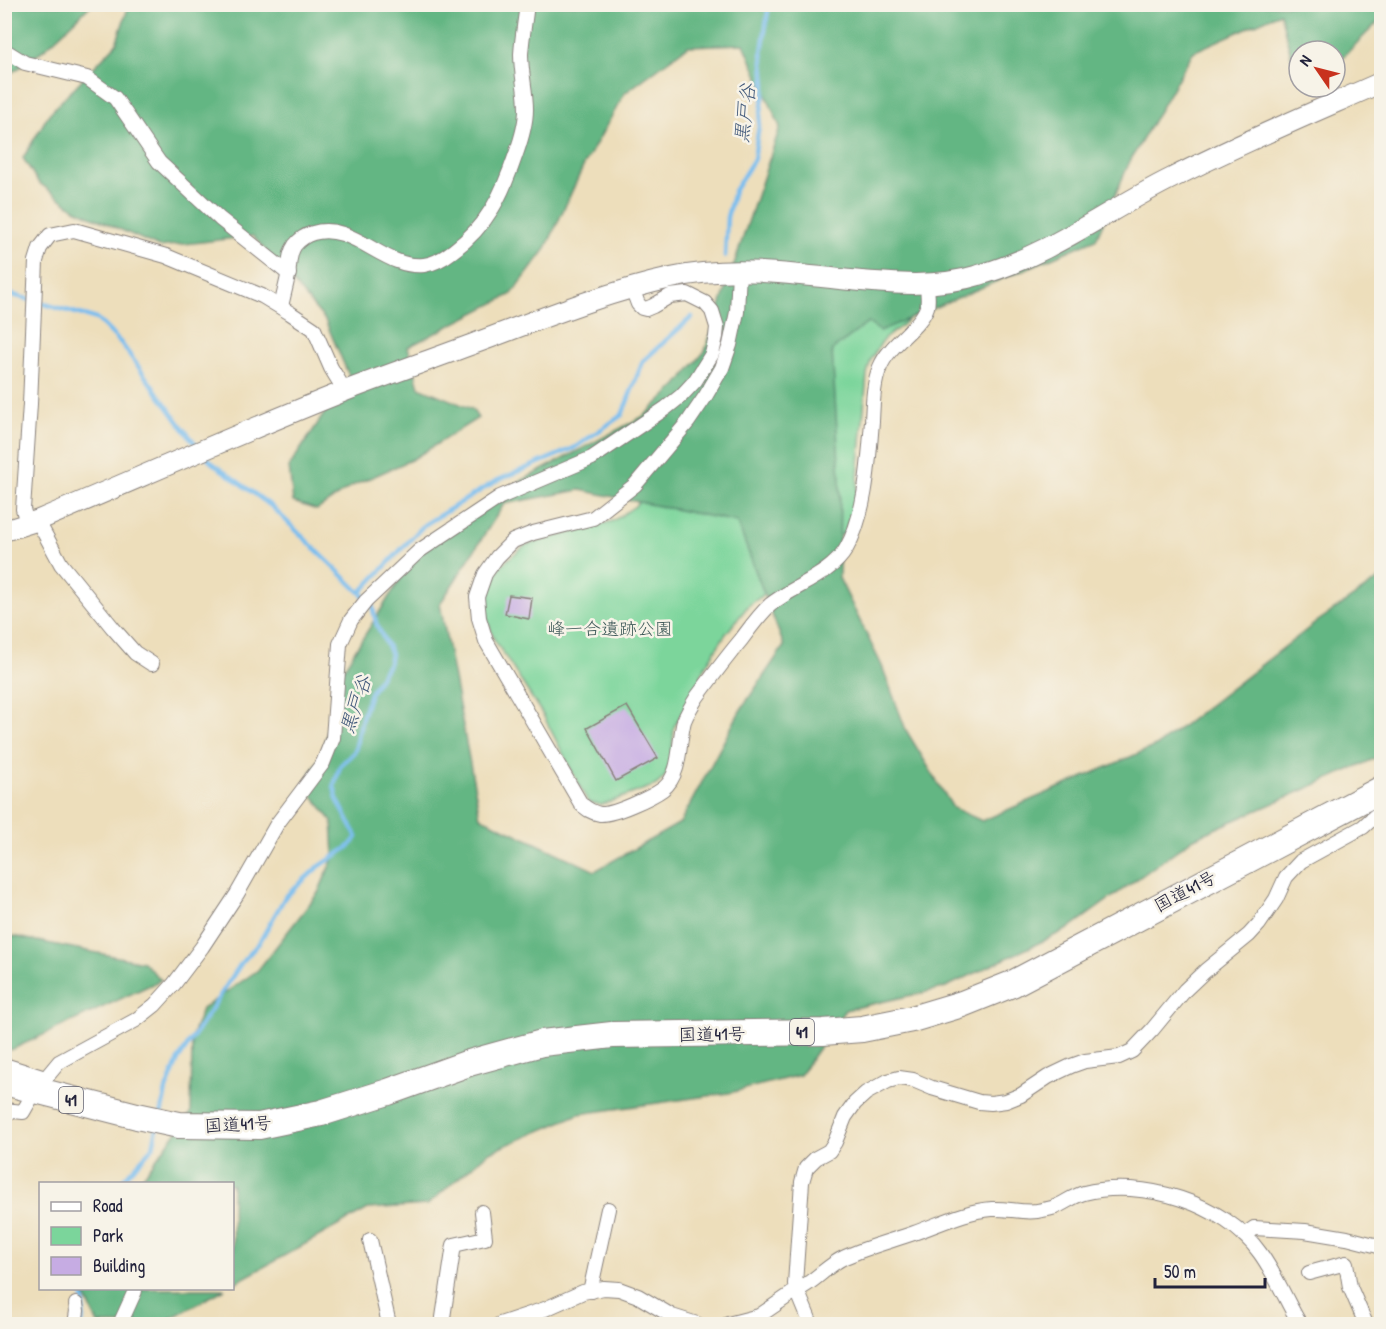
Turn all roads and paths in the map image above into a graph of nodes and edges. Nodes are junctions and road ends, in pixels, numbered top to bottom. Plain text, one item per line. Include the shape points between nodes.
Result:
1 (527, 4) edge
2 (4, 50) edge
3 (1382, 82) edge
4 (739, 272) junction
5 (289, 274) junction
6 (927, 285) junction
7 (632, 288) junction
8 (281, 307) junction
9 (345, 391) junction
10 (33, 522) junction
11 (4, 531) edge
12 (152, 663) dead end
13 (1382, 789) edge
14 (1382, 813) edge
15 (4, 1065) edge
16 (4, 1082) edge
17 (40, 1084) junction
18 (4, 1110) edge
19 (608, 1209) dead end
20 (482, 1212) dead end
21 (1244, 1234) junction
22 (370, 1240) dead end
23 (1382, 1247) edge
24 (1309, 1273) dead end
25 (797, 1290) junction
26 (135, 1291) dead end
27 (592, 1291) junction
28 (76, 1304) dead end
29 (75, 1324) edge
30 (120, 1324) edge
31 (389, 1324) edge
32 (442, 1324) edge
33 (500, 1324) edge
34 (697, 1324) edge
35 (728, 1324) edge
36 (811, 1324) edge
37 (1300, 1324) edge
38 (1366, 1324) edge

1 - 5 street via 521,55 524,125 499,196 481,225 442,260 424,266 406,264 337,231 324,229 306,235 295,245 289,258
2 - 5 street via 25,63 87,78 115,98 159,162 220,219
3 - 6 street via 1173,177 1034,255 973,277
4 - 6 street
4 - 6 street via 730,345 722,368 688,422 635,485 593,518 513,541 485,574 477,597 486,641 581,804 589,811 612,813 665,787 677,763 685,719 726,658 771,605 832,565 846,550 865,487 879,368 887,353 926,310
4 - 7 street via 706,272
5 - 8 street
7 - 9 street
7 - 17 street via 642,308 670,296 687,294 712,311 716,338 712,354 695,381 666,408 592,458 500,497 419,551 366,601 351,620 340,644 333,738 323,763 277,824 202,947 155,1005 136,1020 59,1062
8 - 9 street via 314,329
8 - 10 street via 166,256 74,230 50,235 40,248 34,283 23,509
9 - 10 street
10 - 11 street
10 - 12 street via 41,527 61,564 135,652
13 - 17 highway, 国道41号 / 41 via 1012,984 962,1005 922,1016 862,1029 823,1032 612,1035 542,1043 321,1113 259,1126 179,1125 137,1116
14 - 25 street via 1301,861 1286,877 1259,924 1198,977 1132,1051 1071,1066 1006,1101 979,1102 899,1078 866,1092 844,1117 829,1151 806,1168
15 - 17 street
16 - 17 highway, 国道41号 / 41
17 - 18 street via 23,1112
19 - 27 street
20 - 32 street via 484,1238 454,1245
21 - 23 street via 1254,1228 1305,1231
21 - 25 street via 1177,1197 1115,1189 1084,1193 1038,1211 993,1208 968,1213 843,1257 808,1286
21 - 37 street via 1260,1252
22 - 31 street
24 - 38 street via 1346,1263 1350,1287
25 - 35 street via 759,1316
25 - 36 street
26 - 30 street
27 - 33 street
27 - 34 street via 619,1289
28 - 29 street

